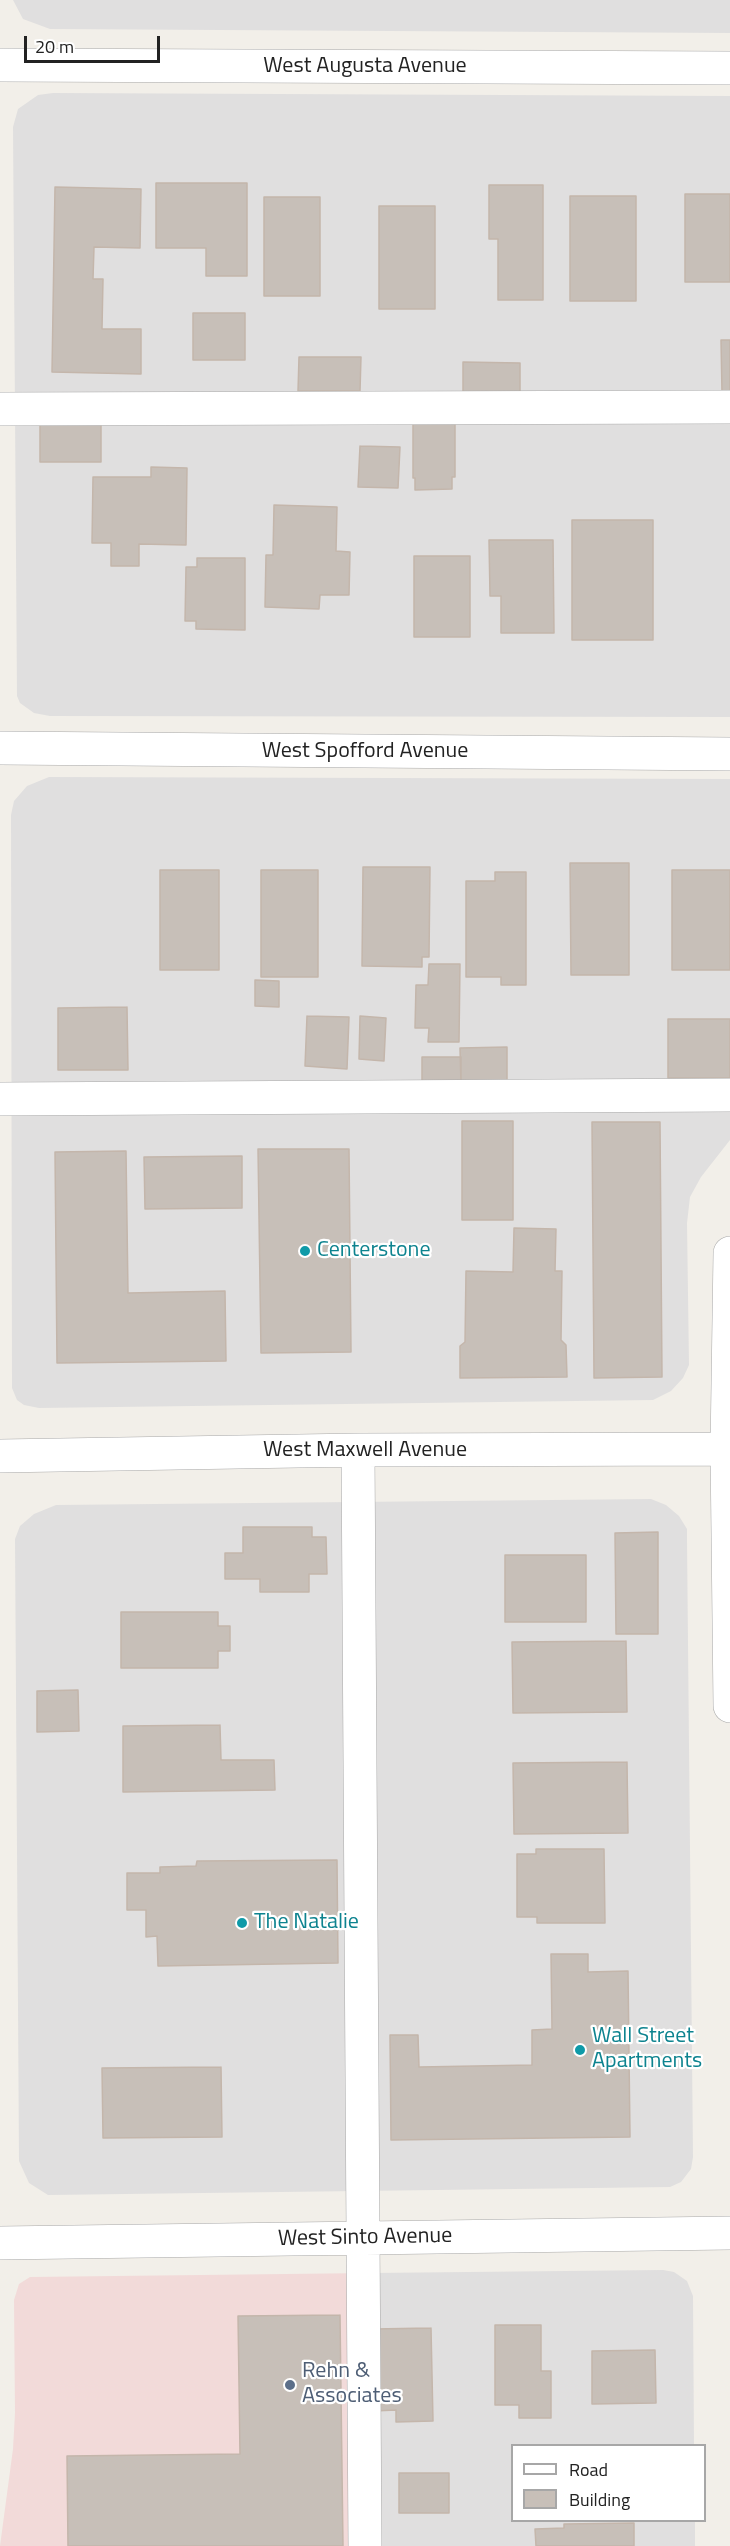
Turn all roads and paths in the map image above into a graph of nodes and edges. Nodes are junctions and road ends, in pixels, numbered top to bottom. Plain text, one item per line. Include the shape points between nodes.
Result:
1 (0, 65) edge
2 (730, 68) edge
3 (730, 407) edge
4 (0, 409) edge
5 (0, 748) edge
6 (730, 754) edge
7 (730, 1095) edge
8 (0, 1099) edge
9 (730, 1253) edge
10 (729, 1449) edge
11 (358, 1450) junction
12 (0, 1456) edge
13 (730, 1706) edge
14 (730, 2233) edge
15 (364, 2239) junction
16 (0, 2243) edge
17 (365, 2546) edge

1 - 2 street, West Augusta Avenue
3 - 4 street
5 - 6 street, West Spofford Avenue
7 - 8 street
9 - 10 street
10 - 11 street, West Maxwell Avenue
10 - 13 street
11 - 12 street, West Maxwell Avenue
11 - 15 street
14 - 15 street, West Sinto Avenue
15 - 16 street, West Sinto Avenue
15 - 17 street

